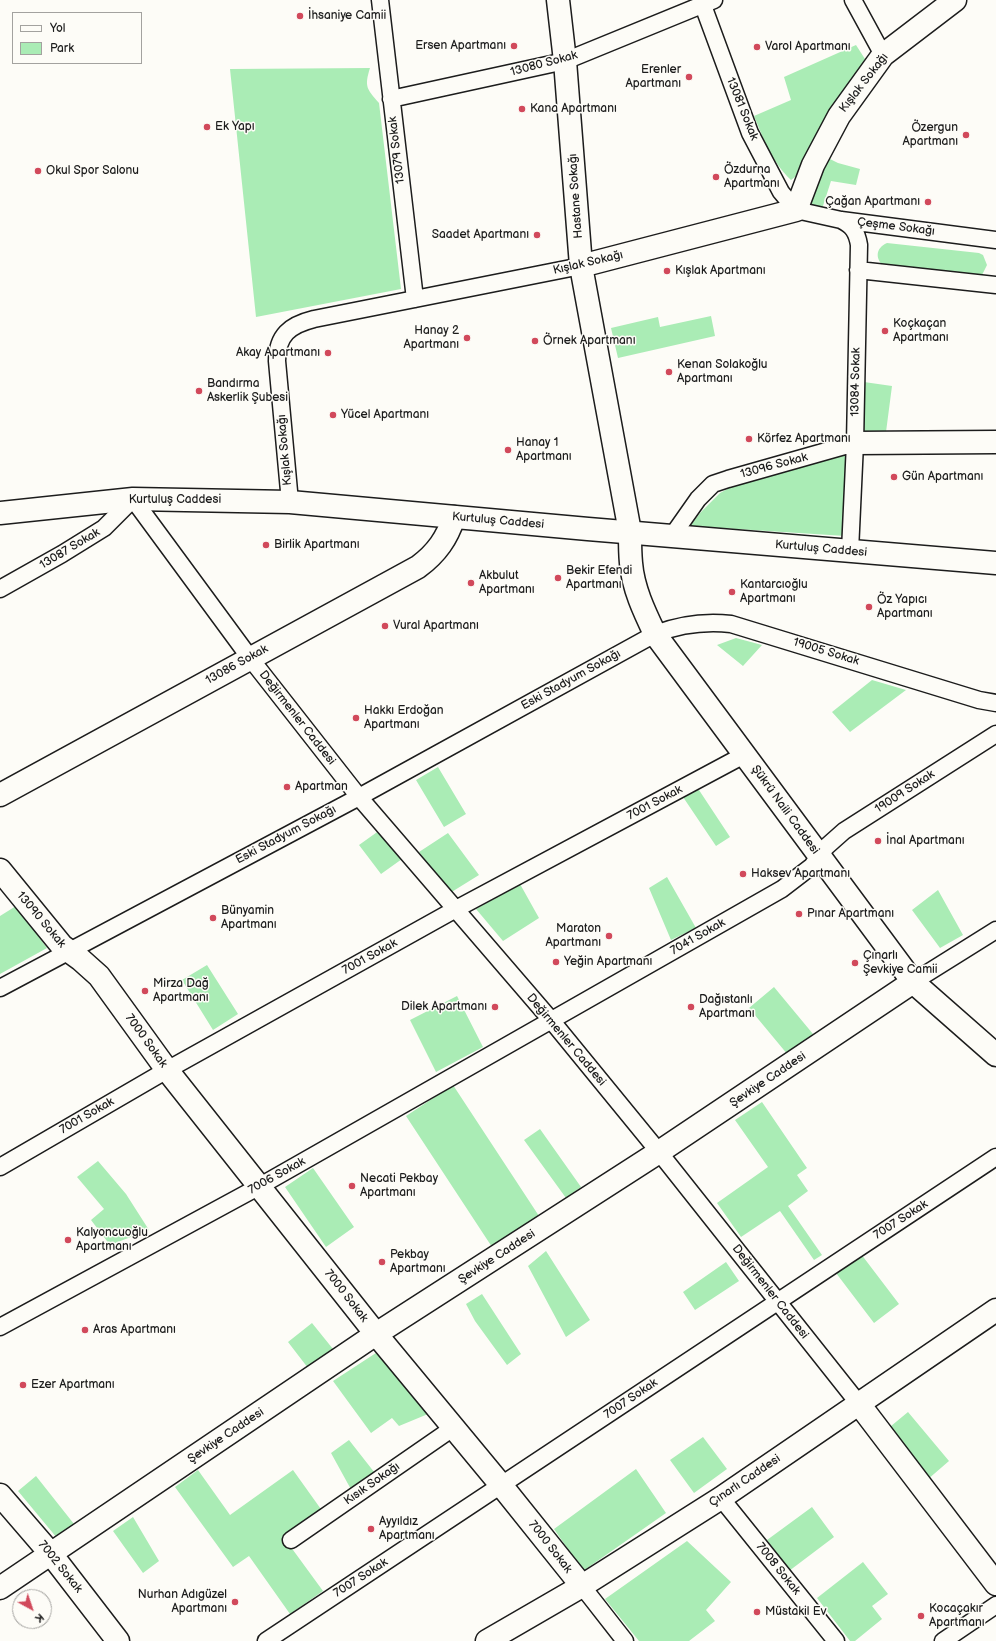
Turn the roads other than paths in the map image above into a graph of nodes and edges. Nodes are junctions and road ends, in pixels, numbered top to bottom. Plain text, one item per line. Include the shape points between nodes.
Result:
1 (380, 0) edge
2 (558, 0) edge
3 (853, 0) edge
4 (955, 0) edge
5 (706, 2) edge
6 (883, 55) junction
7 (565, 61) junction
8 (391, 99) junction
9 (796, 210) junction
10 (840, 220) junction
11 (996, 240) edge
12 (581, 266) junction
13 (858, 270) junction
14 (996, 285) edge
15 (415, 299) junction
16 (996, 442) edge
17 (855, 443) junction
18 (133, 499) junction
19 (290, 502) junction
20 (0, 513) edge
21 (454, 517) junction
22 (630, 532) junction
23 (672, 536) junction
24 (850, 551) junction
25 (996, 560) edge
26 (0, 589) edge
27 (655, 634) junction
28 (250, 658) junction
29 (996, 703) edge
30 (996, 734) edge
31 (744, 755) junction
32 (0, 795) edge
33 (359, 797) junction
34 (819, 856) junction
35 (0, 870) edge
36 (456, 909) junction
37 (996, 930) edge
38 (68, 951) junction
39 (913, 982) junction
40 (0, 988) edge
41 (551, 1020) junction
42 (996, 1055) edge
43 (167, 1070) junction
44 (659, 1152) junction
45 (996, 1157) edge
46 (0, 1167) edge
47 (260, 1186) junction
48 (778, 1301) junction
49 (996, 1310) edge
50 (0, 1327) edge
51 (376, 1334) junction
52 (859, 1404) junction
53 (453, 1428) junction
54 (501, 1485) junction
55 (0, 1495) edge
56 (721, 1498) junction
57 (292, 1540) dead end
58 (51, 1554) junction
59 (996, 1584) edge
60 (582, 1586) junction
61 (0, 1588) edge
62 (996, 1605) edge
63 (118, 1641) edge
64 (266, 1641) edge
65 (487, 1641) edge
66 (625, 1641) edge
67 (836, 1641) edge
68 (943, 1641) edge

1 - 8 lane, 13079 Sokak
2 - 7 street, Hastane Sokağı
3 - 6 lane
4 - 6 street, Kışlak Sokağı
5 - 7 lane, 13080 Sokak
5 - 9 lane, 13081 Sokak via 750,133 770,173
6 - 9 street, Kışlak Sokağı via 839,116 813,165
7 - 8 lane, 13080 Sokak
7 - 12 street, Hastane Sokağı
8 - 15 lane, 13079 Sokak
9 - 10 lane, Çeşme Sokağı
9 - 12 street, Kışlak Sokağı
10 - 11 lane, Çeşme Sokağı
10 - 13 lane, 13084 Sokak via 853,228 858,236
12 - 15 lane, Kışlak Sokağı
12 - 22 street, Hastane Sokağı
13 - 14 lane
13 - 17 lane, 13084 Sokak
15 - 19 lane, Kışlak Sokağı via 302,322 289,330 280,340 277,361
16 - 17 street, 13096 Sokak
17 - 23 lane, 13096 Sokak via 713,484 698,499
17 - 24 lane, 13084 Sokak
18 - 19 street, Kurtuluş Caddesi
18 - 20 street, Kurtuluş Caddesi
18 - 26 lane, 13087 Sokak via 104,528
18 - 28 lane, Değirmenler Caddesi
19 - 21 street, Kurtuluş Caddesi
21 - 22 street, Kurtuluş Caddesi
21 - 28 street, 13086 Sokak via 440,547 431,558 418,567
22 - 23 street, Kurtuluş Caddesi
22 - 27 street, Şükrü Naili Caddesi via 631,564 636,587
23 - 24 street, Kurtuluş Caddesi
24 - 25 street, Kurtuluş Caddesi
27 - 29 lane, 19005 Sokak via 674,626 694,622 731,624
27 - 31 street, Şükrü Naili Caddesi
27 - 33 lane, Eski Stadyum Sokağı
28 - 32 street, 13086 Sokak
28 - 33 lane, Değirmenler Caddesi
30 - 34 lane, 19009 Sokak via 844,831
31 - 34 street, Şükrü Naili Caddesi
31 - 36 lane, 7001 Sokak
33 - 36 lane, Değirmenler Caddesi
33 - 38 lane, Eski Stadyum Sokağı
34 - 39 street, Şükrü Naili Caddesi
34 - 41 lane, 7041 Sokak via 802,875 782,889
35 - 38 street, 13090 Sokak via 55,939
36 - 41 lane, Değirmenler Caddesi
36 - 43 lane, 7001 Sokak
37 - 39 lane, Şevkiye Caddesi
38 - 40 lane, Eski Stadyum Sokağı
38 - 43 street, 7000 Sokak via 98,976
39 - 42 street, Şükrü Naili Caddesi
39 - 44 street, Şevkiye Caddesi
41 - 44 lane, Değirmenler Caddesi
41 - 47 lane, 7006 Sokak
43 - 46 lane, 7001 Sokak
43 - 47 street, 7000 Sokak
44 - 48 lane, Değirmenler Caddesi
44 - 51 street, Şevkiye Caddesi
45 - 48 lane, 7007 Sokak
47 - 50 lane, 7006 Sokak
47 - 51 street, 7000 Sokak
48 - 52 lane, Değirmenler Caddesi
48 - 54 lane, 7007 Sokak
49 - 52 street, Çınarlı Caddesi
51 - 53 street, 7000 Sokak
51 - 58 street, Şevkiye Caddesi
52 - 56 street, Çınarlı Caddesi
52 - 59 street, Değirmenler Caddesi
53 - 54 street, 7000 Sokak
53 - 57 lane, Kısık Sokağı
54 - 60 street, 7000 Sokak
54 - 64 lane, 7007 Sokak
55 - 58 street, 7002 Sokak
56 - 60 street, Çınarlı Caddesi
56 - 67 lane, 7008 Sokak
58 - 61 street, Şevkiye Caddesi
58 - 63 street, 7002 Sokak
60 - 65 street, Çınarlı Caddesi
60 - 66 lane, 7000 Sokak
62 - 68 lane

